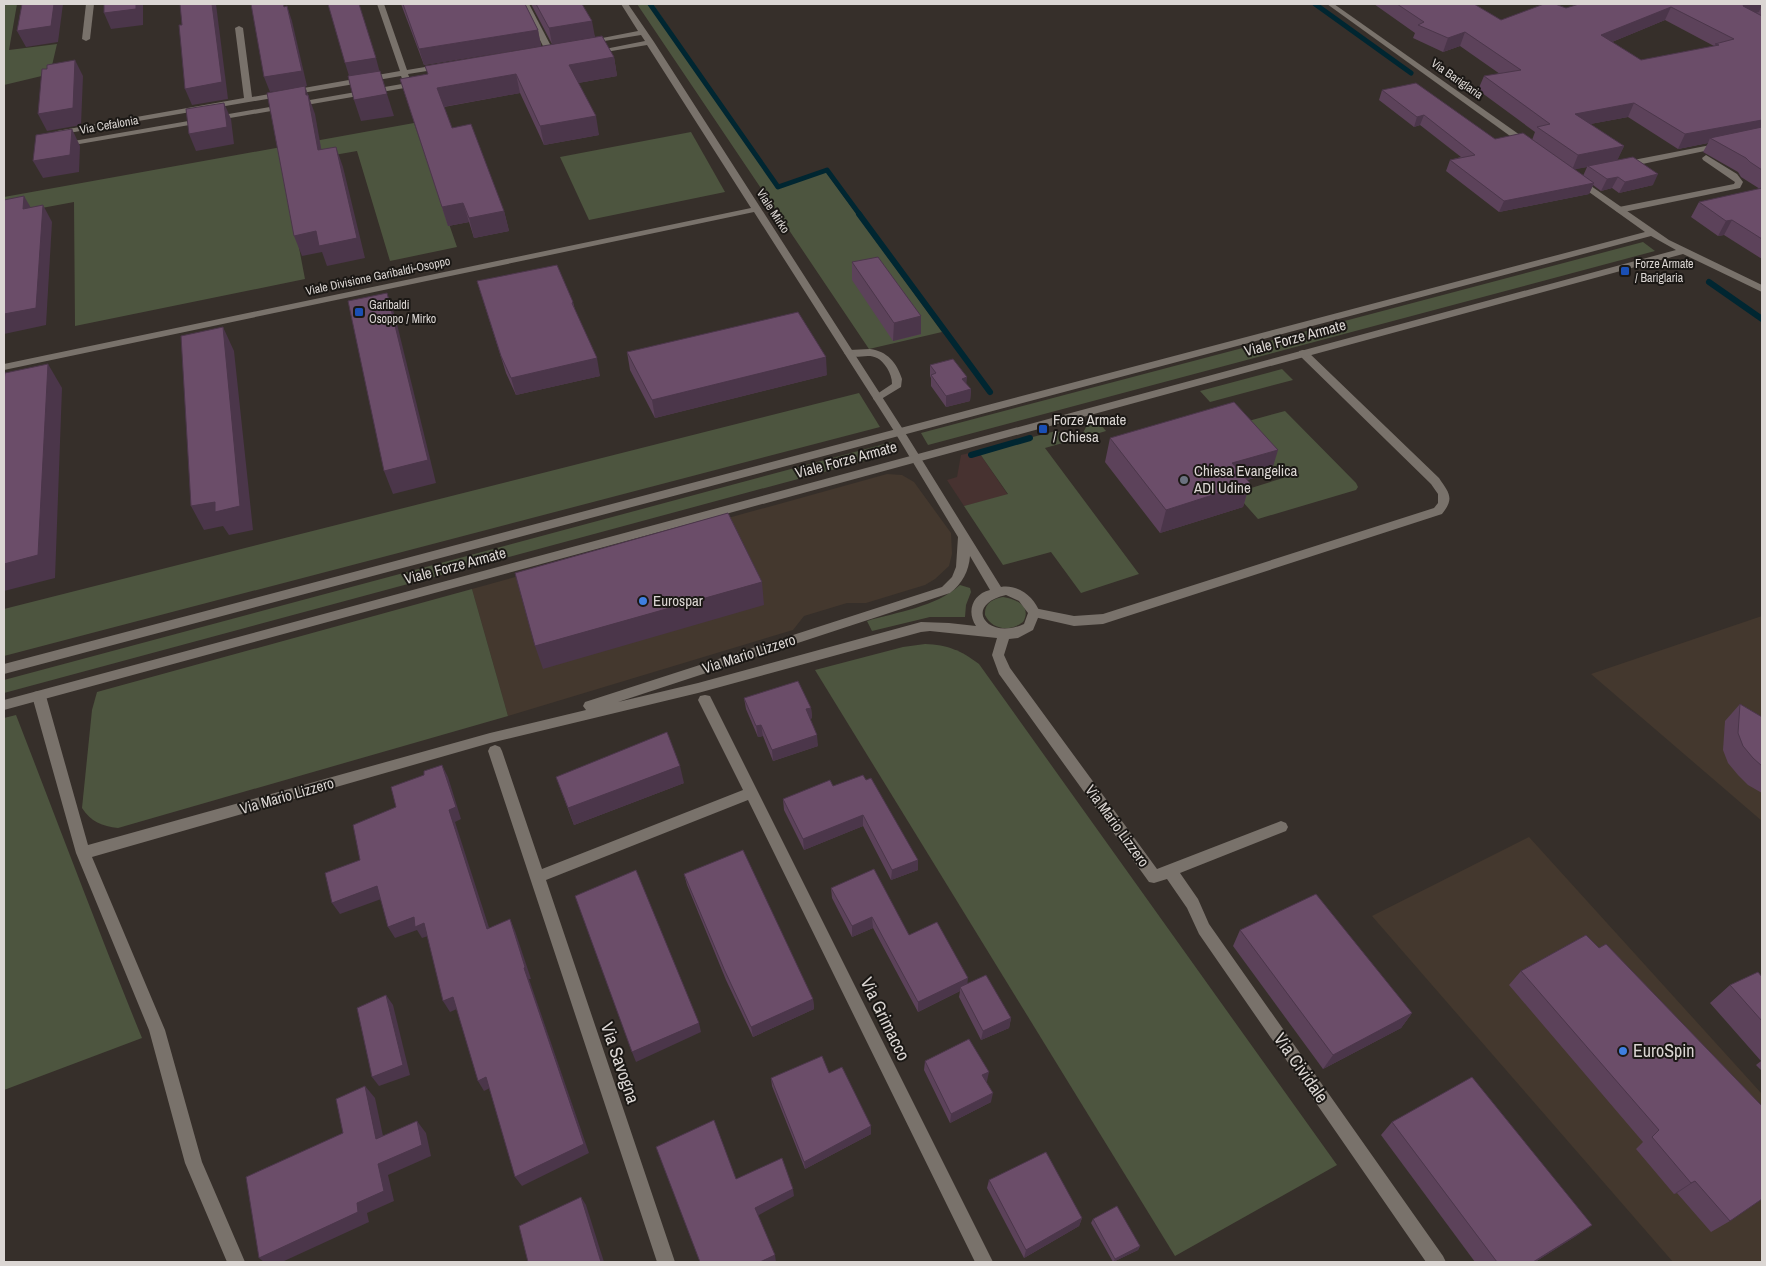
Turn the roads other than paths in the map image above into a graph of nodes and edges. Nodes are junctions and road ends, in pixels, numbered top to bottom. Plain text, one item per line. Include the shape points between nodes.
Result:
1 (90, 4) edge
2 (380, 4) edge
3 (525, 4) edge
4 (625, 4) edge
5 (1330, 4) edge
6 (239, 28) dead end
7 (643, 32) junction
8 (86, 39) dead end
9 (650, 42) junction
10 (576, 44) edge
11 (557, 47) edge
12 (548, 48) junction
13 (538, 50) edge
14 (582, 54) edge
15 (452, 65) edge
16 (404, 73) junction
17 (427, 81) edge
18 (408, 84) junction
19 (248, 100) junction
20 (50, 134) edge
21 (1734, 142) edge
22 (49, 147) edge
23 (1532, 148) edge
24 (1706, 158) dead end
25 (1609, 167) edge
26 (1580, 173) edge
27 (757, 210) junction
28 (1619, 210) junction
29 (1651, 232) junction
30 (1683, 251) junction
31 (1762, 289) edge
32 (849, 353) junction
33 (1303, 353) junction
34 (4, 367) edge
35 (878, 398) junction
36 (899, 432) junction
37 (916, 458) junction
38 (962, 531) junction
39 (998, 592) junction
40 (1034, 613) junction
41 (1000, 634) junction
42 (4, 669) edge
43 (38, 696) junction
44 (705, 700) dead end
45 (4, 706) edge
46 (492, 745) junction
47 (751, 793) junction
48 (1281, 827) dead end
49 (83, 853) junction
50 (1170, 871) junction
51 (537, 876) junction
52 (236, 1262) edge
53 (666, 1262) edge
54 (984, 1262) edge
55 (1437, 1262) edge

1 - 8 street
2 - 16 street
3 - 12 street
4 - 7 street, Viale Mirko
5 - 23 street, Via Bariglaria
6 - 19 street
7 - 9 street, Viale Mirko
7 - 10 street
9 - 14 street
9 - 27 street, Viale Mirko
11 - 12 street
12 - 13 street
15 - 16 street, Via Cefalonia
16 - 18 street
16 - 19 street, Via Cefalonia
17 - 18 street, Via Cefalonia
18 - 22 street, Via Cefalonia
19 - 20 street, Via Cefalonia
21 - 25 street
24 - 28 street via 1734,176 1740,182 1738,186
26 - 28 street via 1571,175
27 - 32 street, Viale Mirko
27 - 34 street, Viale Divisione Garibaldi-Osoppo
28 - 29 street
29 - 30 street
29 - 36 street, Viale Forze Armate
30 - 31 street
30 - 33 street, Viale Forze Armate
32 - 35 street, Viale Mirko
32 - 35 street via 876,353 887,358 898,385
33 - 37 street, Viale Forze Armate
33 - 40 street via 1435,481 1444,494 1444,504 1438,512 1104,619 1074,621
35 - 36 street, Viale Mirko
36 - 37 street, Viale Forze Armate
36 - 42 street, Viale Forze Armate
37 - 38 street, Via Mario Lizzero
37 - 43 street, Viale Forze Armate
38 - 39 street, Via Mario Lizzero
38 - 46 street, Via Mario Lizzero via 965,551 962,569 957,580 946,590
39 - 40 street via 1022,596
39 - 41 street via 981,599 975,613 983,627
40 - 41 street, Via Mario Lizzero via 1029,627 1014,634
41 - 46 street, Via Mario Lizzero via 921,627
41 - 50 street, Via Mario Lizzero via 998,655 1004,670 1154,876
43 - 45 street, Viale Forze Armate
43 - 49 street
44 - 47 street, Via Grimacco
46 - 49 street, Via Mario Lizzero
46 - 51 street, Via Savogna
47 - 51 street
47 - 54 street, Via Grimacco
48 - 50 street, Via Mario Lizzero
49 - 52 street via 157,1030 194,1163
50 - 55 street, Via Cividale via 1193,904 1210,938
51 - 53 street, Via Savogna

